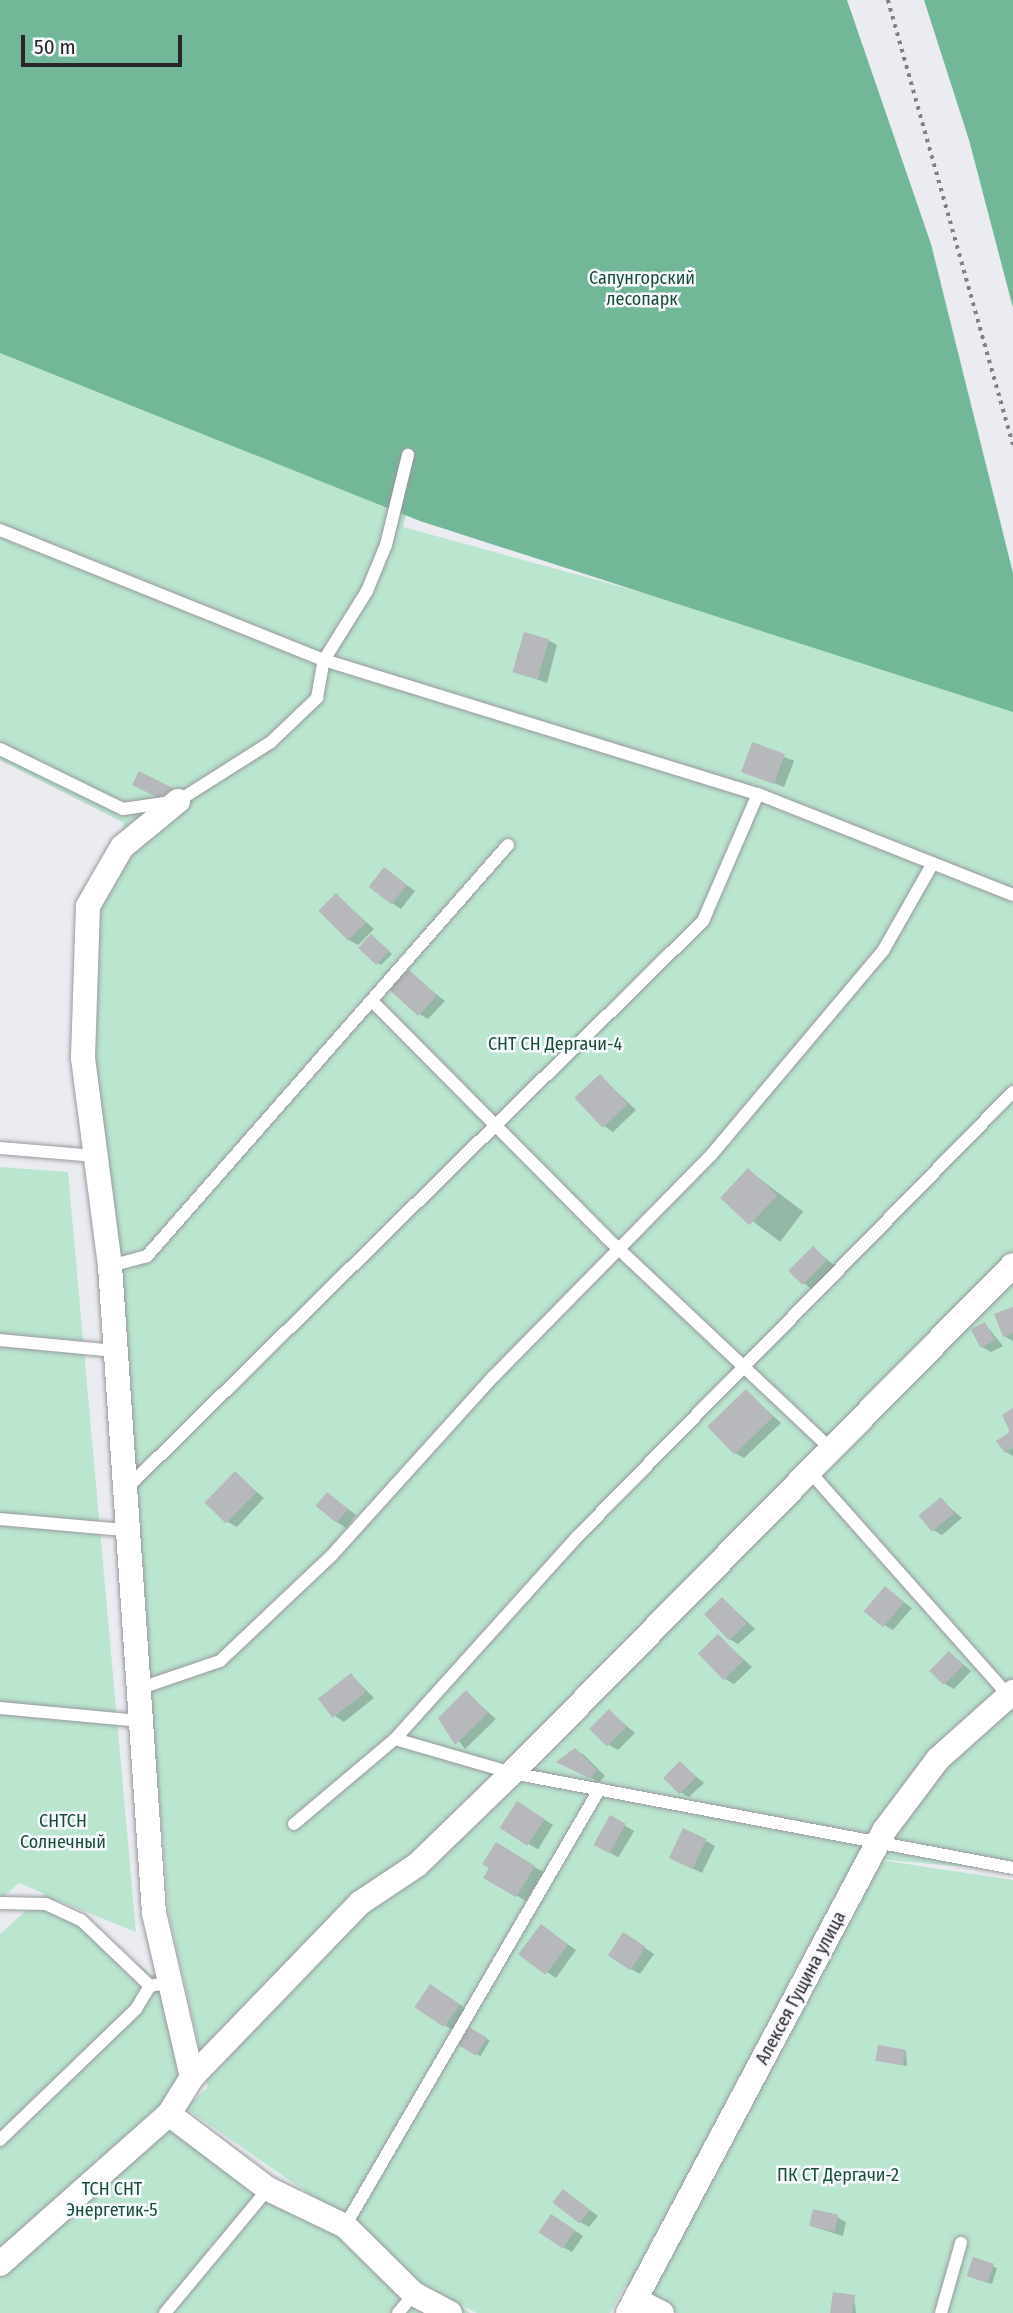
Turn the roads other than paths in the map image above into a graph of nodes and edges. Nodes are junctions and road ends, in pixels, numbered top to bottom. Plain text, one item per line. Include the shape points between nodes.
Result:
1 (408, 455) dead end
2 (0, 530) edge
3 (324, 660) junction
4 (0, 748) edge
5 (758, 794) junction
6 (178, 801) junction
7 (508, 845) dead end
8 (933, 863) junction
9 (1013, 895) edge
10 (373, 1003) junction
11 (1013, 1092) edge
12 (492, 1123) junction
13 (0, 1148) edge
14 (96, 1156) junction
15 (618, 1248) junction
16 (1013, 1265) edge
17 (110, 1266) junction
18 (0, 1340) edge
19 (114, 1351) junction
20 (743, 1368) junction
21 (832, 1450) junction
22 (810, 1472) junction
23 (121, 1494) junction
24 (0, 1519) edge
25 (124, 1530) junction
26 (138, 1689) junction
27 (1011, 1694) edge
28 (0, 1709) edge
29 (141, 1721) junction
30 (395, 1739) junction
31 (512, 1773) junction
32 (598, 1790) junction
33 (294, 1824) dead end
34 (876, 1846) junction
35 (1013, 1868) edge
36 (0, 1903) edge
37 (161, 1984) junction
38 (192, 2077) junction
39 (169, 2115) junction
40 (0, 2140) edge
41 (268, 2189) junction
42 (345, 2226) junction
43 (961, 2243) dead end
44 (0, 2264) edge
45 (414, 2294) junction
46 (632, 2307) edge
47 (165, 2313) edge
48 (398, 2313) edge
49 (450, 2313) edge
50 (662, 2313) edge
51 (941, 2313) edge

1 - 3 lane via 386,545 367,591
2 - 3 lane
3 - 5 lane
3 - 6 lane via 317,698 271,742
4 - 6 lane via 123,808
5 - 8 lane
5 - 12 lane via 703,921
6 - 14 street via 122,847 88,906 83,1058
7 - 10 lane
8 - 9 lane
8 - 15 lane via 883,951 712,1154
10 - 12 lane
10 - 17 lane via 147,1256
11 - 20 lane
12 - 15 lane
12 - 23 lane
13 - 14 lane
14 - 17 street
15 - 20 lane
15 - 26 lane via 332,1555 220,1661
16 - 21 street
17 - 19 street
18 - 19 lane
19 - 23 street
20 - 21 lane
20 - 30 lane via 577,1536
21 - 22 street
22 - 27 lane
22 - 31 street
23 - 25 street
24 - 25 lane
25 - 26 street
26 - 29 street
27 - 34 street, Алексея Гущина улица via 938,1759
28 - 29 lane
29 - 37 street
30 - 31 lane
30 - 33 lane
31 - 32 lane
31 - 38 street via 417,1865 360,1903
32 - 34 lane
32 - 42 lane
34 - 35 lane
34 - 46 street, Алексея Гущина улица
36 - 37 lane via 46,1903 81,1920
37 - 38 street
37 - 40 lane
38 - 39 street
39 - 41 street
39 - 44 street
41 - 42 street
41 - 47 lane
42 - 45 street
43 - 51 lane
45 - 48 lane
45 - 49 street
46 - 50 street

